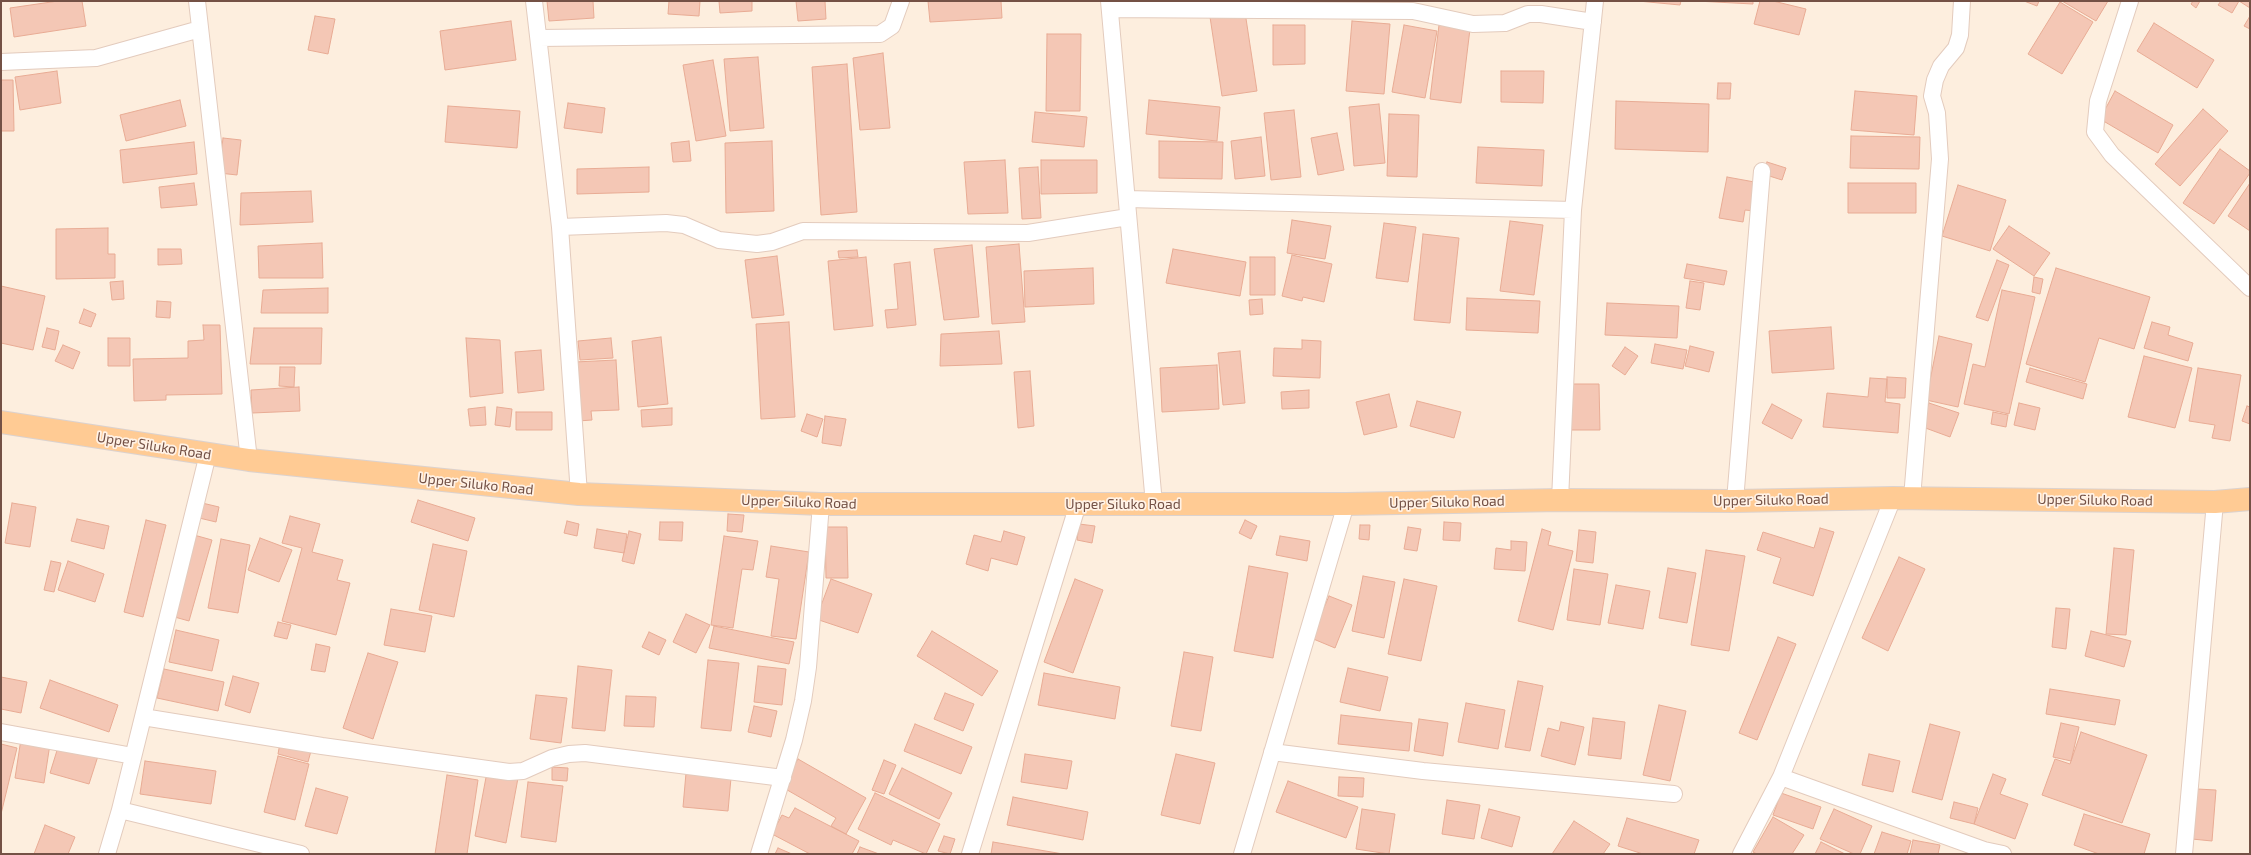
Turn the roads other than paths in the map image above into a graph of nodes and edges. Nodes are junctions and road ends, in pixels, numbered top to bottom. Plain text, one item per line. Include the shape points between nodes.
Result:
1 (197, 1) edge
2 (534, 1) edge
3 (901, 1) edge
4 (1595, 1) edge
5 (1962, 1) edge
6 (2130, 1) edge
7 (1110, 5) edge
8 (1593, 22) junction
9 (200, 29) junction
10 (539, 38) junction
11 (1, 62) edge
12 (1762, 171) dead end
13 (1127, 199) junction
14 (1573, 210) junction
15 (1128, 217) junction
16 (560, 227) junction
17 (2250, 288) edge
18 (1, 422) edge
19 (208, 454) junction
20 (249, 460) junction
21 (579, 494) junction
22 (1902, 498) junction
23 (2250, 499) edge
24 (1560, 500) junction
25 (1735, 501) junction
26 (2215, 502) junction
27 (821, 504) junction
28 (1078, 504) junction
29 (1154, 504) junction
30 (1346, 504) junction
31 (143, 717) junction
32 (1, 732) edge
33 (1272, 752) junction
34 (133, 756) junction
35 (783, 778) junction
36 (1780, 778) junction
37 (1674, 794) dead end
38 (120, 810) junction
39 (1983, 852) edge
40 (106, 854) edge
41 (301, 854) edge
42 (759, 854) edge
43 (970, 854) edge
44 (1242, 854) edge
45 (1741, 854) edge
46 (2003, 854) edge
47 (2184, 854) edge

1 - 9 street
2 - 10 street
3 - 10 street via 892,26 880,34
4 - 8 street
5 - 22 street via 1960,35 1956,48 1941,66 1932,96 1937,113 1940,159
6 - 17 street via 2098,101 2095,132 2112,155
7 - 8 street via 1413,11 1473,24 1505,22 1528,14
7 - 13 street
8 - 14 street
9 - 11 street via 96,58
9 - 20 street
10 - 16 street
12 - 25 street
13 - 14 street
13 - 15 street
14 - 24 street
15 - 16 street via 1028,233 803,231 772,242 757,244 719,240 684,225 666,223
15 - 29 street
16 - 21 street
18 - 19 main road, Upper Siluko Road
19 - 20 main road, Upper Siluko Road
19 - 31 street
20 - 21 main road, Upper Siluko Road
21 - 27 main road, Upper Siluko Road
22 - 25 main road, Upper Siluko Road
22 - 26 main road, Upper Siluko Road
22 - 36 street
23 - 26 main road, Upper Siluko Road
24 - 25 main road, Upper Siluko Road
24 - 30 main road, Upper Siluko Road
26 - 47 street
27 - 28 main road, Upper Siluko Road
27 - 35 street via 808,667 794,740
28 - 29 main road, Upper Siluko Road
28 - 43 street
29 - 30 main road, Upper Siluko Road
30 - 33 street
31 - 34 street
31 - 35 street via 322,746 509,772 523,771 558,756 585,752
32 - 34 street
33 - 37 street via 1423,771
33 - 44 street
34 - 38 street
35 - 42 street
36 - 39 street
36 - 45 street
38 - 40 street
38 - 41 street
39 - 46 street

